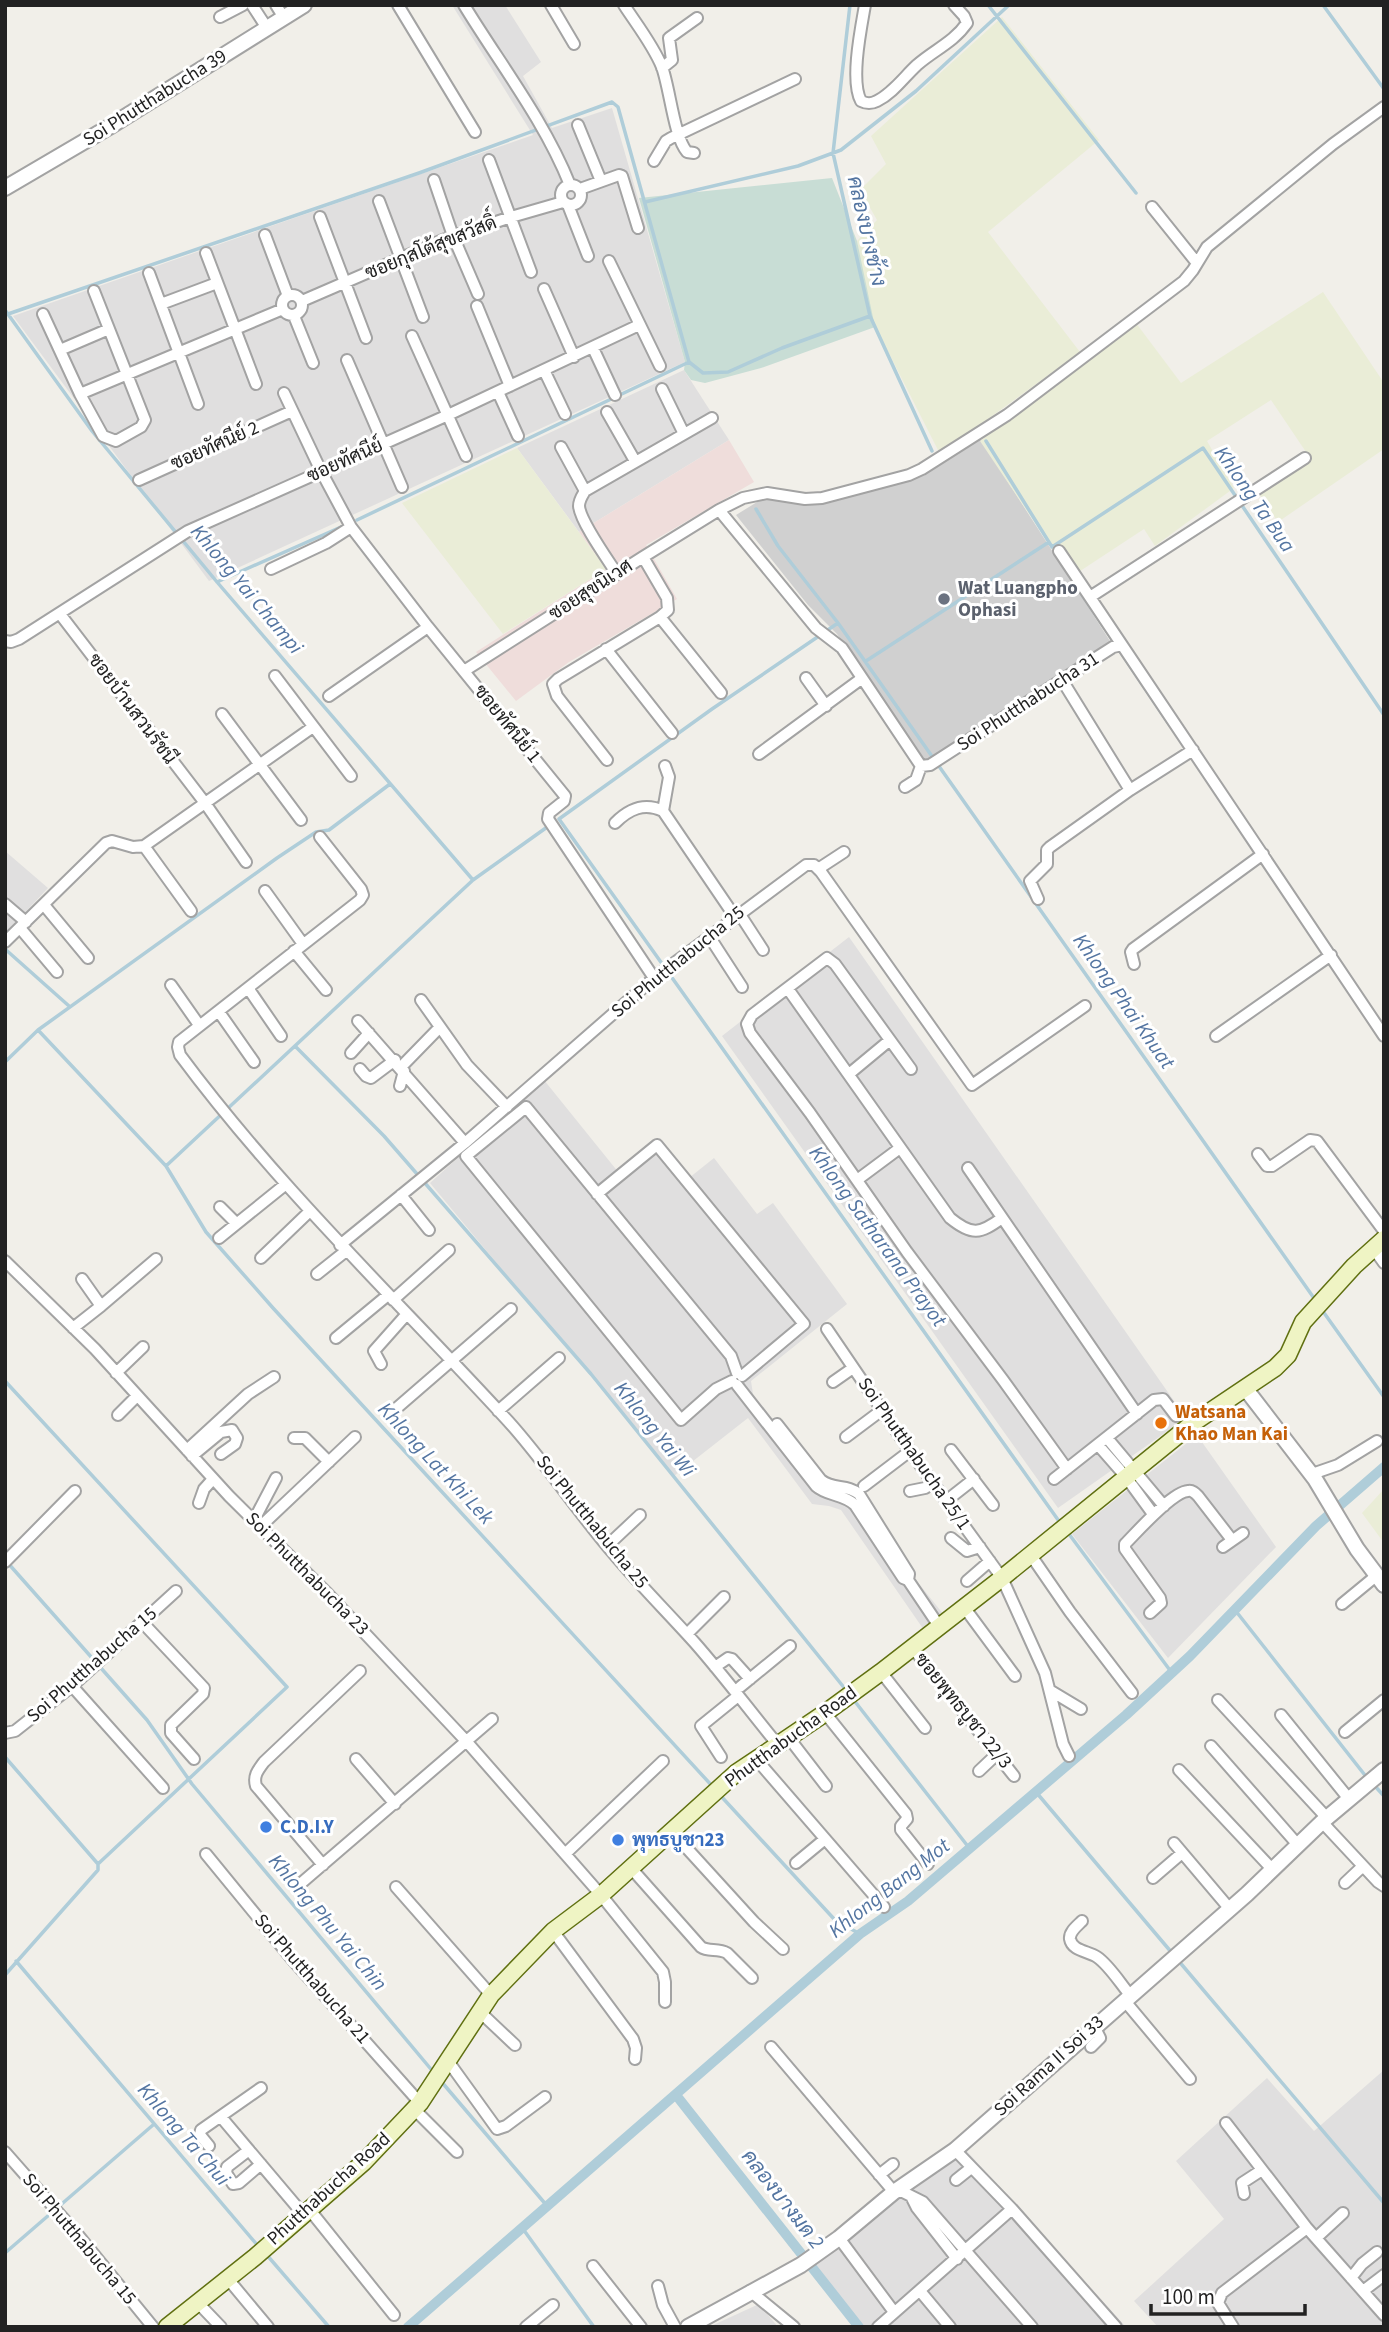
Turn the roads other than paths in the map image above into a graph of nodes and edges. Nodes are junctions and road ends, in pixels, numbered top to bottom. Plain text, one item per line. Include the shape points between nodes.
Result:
1 (243, 5) edge
2 (251, 5) edge
3 (304, 5) edge
4 (398, 5) edge
5 (464, 5) edge
6 (551, 5) edge
7 (624, 5) edge
8 (865, 5) edge
9 (954, 5) edge
10 (280, 11) edge
11 (220, 16) dead end
12 (697, 18) dead end
13 (267, 28) junction
14 (574, 44) dead end
15 (662, 68) junction
16 (795, 79) dead end
17 (1384, 107) edge
18 (578, 125) dead end
19 (475, 132) dead end
20 (679, 134) junction
21 (694, 153) dead end
22 (489, 160) dead end
23 (654, 161) dead end
24 (434, 180) dead end
25 (601, 181) junction
26 (575, 187) junction
27 (5, 188) edge
28 (379, 201) dead end
29 (566, 204) junction
30 (1152, 207) dead end
31 (510, 216) junction
32 (320, 217) dead end
33 (638, 228) dead end
34 (265, 235) dead end
35 (453, 236) junction
36 (206, 253) dead end
37 (588, 256) dead end
38 (400, 258) junction
39 (609, 261) dead end
40 (1197, 263) junction
41 (149, 272) dead end
42 (531, 272) dead end
43 (346, 282) junction
44 (217, 283) junction
45 (544, 289) dead end
46 (94, 291) dead end
47 (288, 296) junction
48 (302, 301) junction
49 (160, 304) junction
50 (283, 309) junction
51 (43, 314) dead end
52 (294, 316) junction
53 (423, 317) dead end
54 (639, 325) junction
55 (109, 329) junction
56 (234, 330) junction
57 (412, 335) dead end
58 (366, 338) dead end
59 (593, 348) junction
60 (60, 350) junction
61 (178, 352) junction
62 (574, 357) junction
63 (347, 360) dead end
64 (313, 363) dead end
65 (660, 366) dead end
66 (544, 370) junction
67 (127, 373) junction
68 (256, 384) dead end
69 (510, 386) junction
70 (662, 388) dead end
71 (498, 392) junction
72 (284, 393) dead end
73 (80, 394) junction
74 (615, 395) dead end
75 (198, 404) dead end
76 (292, 411) junction
77 (607, 412) dead end
78 (565, 414) dead end
79 (448, 415) junction
80 (712, 418) dead end
81 (684, 434) junction
82 (518, 436) dead end
83 (383, 444) junction
84 (561, 447) dead end
85 (466, 456) dead end
86 (1305, 458) dead end
87 (635, 461) junction
88 (321, 471) junction
89 (139, 480) dead end
90 (402, 487) dead end
91 (585, 491) junction
92 (719, 510) junction
93 (351, 527) junction
94 (1059, 551) dead end
95 (643, 557) junction
96 (271, 569) dead end
97 (617, 574) junction
98 (1090, 597) junction
99 (60, 614) junction
100 (660, 617) junction
101 (428, 627) junction
102 (5, 641) edge
103 (1119, 646) junction
104 (606, 649) junction
105 (468, 669) junction
106 (275, 676) dead end
107 (806, 678) dead end
108 (860, 679) junction
109 (1062, 680) junction
110 (721, 693) dead end
111 (329, 696) dead end
112 (826, 706) junction
113 (222, 714) dead end
114 (313, 727) junction
115 (671, 733) dead end
116 (1193, 750) junction
117 (759, 754) dead end
118 (607, 760) dead end
119 (930, 763) junction
120 (261, 765) junction
121 (665, 766) dead end
122 (351, 776) dead end
123 (905, 787) dead end
124 (1130, 790) junction
125 (205, 803) junction
126 (663, 811) junction
127 (301, 820) dead end
128 (615, 823) dead end
129 (320, 837) dead end
130 (144, 846) junction
131 (844, 852) dead end
132 (1263, 854) junction
133 (246, 862) dead end
134 (818, 869) junction
135 (265, 891) dead end
136 (1038, 899) dead end
137 (5, 904) edge
138 (44, 905) junction
139 (191, 911) dead end
140 (737, 915) junction
141 (23, 925) junction
142 (709, 936) junction
143 (5, 942) edge
144 (299, 947) junction
145 (763, 950) dead end
146 (1331, 956) junction
147 (88, 958) dead end
148 (1133, 964) dead end
149 (57, 972) dead end
150 (654, 978) junction
151 (172, 985) dead end
152 (742, 987) dead end
153 (248, 988) junction
154 (788, 989) junction
155 (326, 990) dead end
156 (421, 1000) dead end
157 (1085, 1006) dead end
158 (219, 1012) junction
159 (358, 1021) dead end
160 (200, 1025) junction
161 (439, 1027) junction
162 (369, 1033) junction
163 (281, 1036) dead end
164 (1216, 1036) dead end
165 (1384, 1036) edge
166 (890, 1040) junction
167 (351, 1053) dead end
168 (254, 1062) dead end
169 (400, 1066) junction
170 (360, 1069) dead end
171 (911, 1069) dead end
172 (849, 1074) junction
173 (400, 1086) dead end
174 (507, 1107) junction
175 (465, 1143) junction
176 (901, 1148) junction
177 (1258, 1154) dead end
178 (968, 1168) dead end
179 (857, 1180) junction
180 (286, 1184) junction
181 (597, 1194) junction
182 (401, 1195) junction
183 (220, 1206) dead end
184 (310, 1211) junction
185 (1002, 1218) junction
186 (236, 1223) junction
187 (429, 1230) dead end
188 (1384, 1231) edge
189 (219, 1238) dead end
190 (343, 1248) junction
191 (449, 1250) dead end
192 (1380, 1250) edge
193 (261, 1258) dead end
194 (156, 1259) dead end
195 (5, 1261) edge
196 (317, 1274) dead end
197 (82, 1279) dead end
198 (390, 1298) junction
199 (101, 1306) junction
200 (511, 1309) dead end
201 (406, 1315) junction
202 (73, 1328) junction
203 (827, 1329) dead end
204 (336, 1338) dead end
205 (143, 1347) dead end
206 (559, 1358) dead end
207 (451, 1363) junction
208 (381, 1364) dead end
209 (853, 1368) junction
210 (116, 1373) junction
211 (274, 1377) dead end
212 (738, 1379) junction
213 (833, 1382) dead end
214 (1245, 1388) junction
215 (137, 1396) junction
216 (498, 1410) junction
217 (882, 1410) junction
218 (391, 1413) dead end
219 (1137, 1414) junction
220 (118, 1415) dead end
221 (1176, 1416) dead end
222 (355, 1437) dead end
223 (846, 1437) dead end
224 (294, 1438) dead end
225 (1377, 1441) dead end
226 (1102, 1442) junction
227 (951, 1450) dead end
228 (910, 1451) junction
229 (190, 1453) junction
230 (222, 1454) dead end
231 (329, 1462) junction
232 (1067, 1469) junction
233 (1130, 1474) junction
234 (1314, 1477) junction
235 (276, 1478) dead end
236 (214, 1479) junction
237 (974, 1479) junction
238 (1054, 1479) dead end
239 (933, 1483) junction
240 (864, 1486) dead end
241 (75, 1491) dead end
242 (910, 1491) dead end
243 (946, 1501) junction
244 (199, 1503) dead end
245 (993, 1505) dead end
246 (1164, 1506) junction
247 (640, 1514) dead end
248 (1153, 1514) junction
249 (258, 1523) junction
250 (1243, 1532) dead end
251 (951, 1538) dead end
252 (607, 1546) junction
253 (980, 1547) junction
254 (1030, 1554) junction
255 (990, 1561) junction
256 (5, 1562) edge
257 (1002, 1578) junction
258 (967, 1581) dead end
259 (1380, 1581) edge
260 (176, 1591) dead end
261 (724, 1597) dead end
262 (1342, 1604) dead end
263 (964, 1607) junction
264 (1150, 1612) dead end
265 (142, 1622) junction
266 (939, 1626) junction
267 (687, 1634) junction
268 (790, 1646) dead end
269 (912, 1647) junction
270 (715, 1667) junction
271 (360, 1671) dead end
272 (881, 1672) junction
273 (1015, 1675) dead end
274 (750, 1679) junction
275 (72, 1686) junction
276 (1051, 1691) junction
277 (739, 1692) junction
278 (1132, 1693) dead end
279 (1218, 1700) dead end
280 (1384, 1700) edge
281 (1082, 1709) dead end
282 (825, 1713) junction
283 (1281, 1715) dead end
284 (492, 1719) dead end
285 (925, 1728) dead end
286 (1345, 1732) dead end
287 (5, 1733) edge
288 (467, 1742) junction
289 (784, 1742) junction
290 (1211, 1746) dead end
291 (997, 1754) junction
292 (1069, 1755) dead end
293 (721, 1756) dead end
294 (194, 1759) dead end
295 (356, 1759) dead end
296 (757, 1760) junction
297 (663, 1761) dead end
298 (1179, 1770) dead end
299 (979, 1771) dead end
300 (1381, 1773) edge
301 (1014, 1776) dead end
302 (826, 1786) dead end
303 (163, 1788) dead end
304 (1349, 1799) junction
305 (395, 1804) junction
306 (1324, 1820) junction
307 (672, 1832) junction
308 (824, 1839) junction
309 (1174, 1843) dead end
310 (1298, 1845) junction
311 (1182, 1853) junction
312 (206, 1854) dead end
313 (565, 1854) junction
314 (796, 1863) dead end
315 (928, 1864) dead end
316 (323, 1865) junction
317 (1363, 1866) junction
318 (631, 1868) junction
319 (1272, 1870) junction
320 (1153, 1878) dead end
321 (1345, 1883) dead end
322 (299, 1885) dead end
323 (1384, 1886) edge
324 (396, 1888) dead end
325 (666, 1888) dead end
326 (601, 1895) junction
327 (656, 1896) junction
328 (884, 1907) dead end
329 (1229, 1909) junction
330 (1082, 1921) dead end
331 (553, 1931) junction
332 (783, 1949) dead end
333 (751, 1978) dead end
334 (491, 1995) junction
335 (1127, 1998) junction
336 (665, 2002) dead end
337 (480, 2012) junction
338 (1094, 2026) junction
339 (515, 2045) dead end
340 (771, 2047) dead end
341 (1091, 2047) dead end
342 (635, 2059) dead end
343 (442, 2071) junction
344 (1190, 2079) dead end
345 (261, 2088) dead end
346 (545, 2097) dead end
347 (417, 2106) junction
348 (221, 2117) junction
349 (1226, 2123) dead end
350 (209, 2146) dead end
351 (249, 2150) junction
352 (955, 2150) junction
353 (5, 2152) edge
354 (457, 2152) dead end
355 (261, 2164) junction
356 (893, 2164) dead end
357 (971, 2168) junction
358 (1262, 2170) junction
359 (879, 2175) junction
360 (956, 2180) dead end
361 (894, 2192) junction
362 (1244, 2194) dead end
363 (911, 2196) junction
364 (1012, 2209) junction
365 (306, 2211) junction
366 (1343, 2213) dead end
367 (1307, 2228) junction
368 (839, 2238) junction
369 (1316, 2238) junction
370 (966, 2250) junction
371 (1377, 2252) dead end
372 (957, 2259) junction
373 (593, 2266) dead end
374 (1384, 2274) edge
375 (1351, 2278) junction
376 (228, 2279) junction
377 (658, 2286) dead end
378 (750, 2291) junction
379 (920, 2291) junction
380 (1363, 2291) junction
381 (198, 2303) junction
382 (553, 2305) dead end
383 (894, 2312) junction
384 (394, 2315) dead end
385 (1384, 2315) edge
386 (711, 2321) edge
387 (153, 2327) edge
388 (167, 2327) edge
389 (221, 2327) edge
390 (268, 2327) edge
391 (526, 2327) edge
392 (641, 2327) edge
393 (675, 2327) edge
394 (688, 2327) edge
395 (794, 2327) edge
396 (878, 2327) edge
397 (950, 2327) edge
398 (1032, 2327) edge
399 (1116, 2327) edge
400 (1233, 2327) edge

1 - 11 street
2 - 13 street
3 - 10 street, Soi Phutthabucha 39
4 - 19 street
5 - 26 street
6 - 14 street
7 - 15 street
8 - 9 street via 857,90 867,104 894,89 919,63 956,37 967,23
10 - 13 street, Soi Phutthabucha 39
12 - 15 street via 669,38 672,60
13 - 27 street, Soi Phutthabucha 39
15 - 20 street
16 - 20 street
17 - 40 street, ซอยสุขนิเวศ via 1207,247
18 - 25 street
20 - 21 street via 684,149
20 - 23 street via 666,141
22 - 31 street
24 - 35 street
25 - 26 street
25 - 33 street via 622,176
26 - 29 street via 561,192
26 - 29 street via 580,201
28 - 38 street
29 - 31 street, ซอยกุสโต้สุขสวัสดิ์
29 - 37 street
30 - 40 street
31 - 35 street, ซอยกุสโต้สุขสวัสดิ์
31 - 42 street
32 - 43 street
34 - 47 street
35 - 38 street, ซอยกุสโต้สุขสวัสดิ์
35 - 69 street
36 - 44 street
38 - 43 street, ซอยกุสโต้สุขสวัสดิ์
38 - 53 street
39 - 54 street
40 - 92 street, ซอยสุขนิเวศ via 1184,281 1007,415 922,469 822,498 755,495
41 - 49 street
43 - 48 street, ซอยกุสโต้สุขสวัสดิ์
43 - 58 street
44 - 49 street
44 - 56 street
45 - 62 street
46 - 55 street
47 - 48 street
47 - 50 street
48 - 52 street
49 - 61 street
50 - 52 street
50 - 56 street
51 - 60 street
52 - 64 street
54 - 59 street, ซอยทัศนีย์
54 - 65 street
55 - 60 street
55 - 67 street
56 - 61 street
56 - 68 street
57 - 79 street
59 - 62 street, ซอยทัศนีย์
59 - 74 street
60 - 73 street
61 - 67 street
61 - 75 street
62 - 66 street, ซอยทัศนีย์
63 - 83 street
66 - 69 street, ซอยทัศนีย์
66 - 78 street
67 - 73 street
67 - 73 street via 145,420 116,441 103,436
69 - 71 street, ซอยทัศนีย์
70 - 81 street
71 - 79 street, ซอยทัศนีย์
71 - 82 street
72 - 76 street
76 - 88 street
76 - 89 street, ซอยทัศนีย์ 2
77 - 87 street
79 - 83 street, ซอยทัศนีย์
79 - 85 street
80 - 81 street
81 - 87 street
83 - 88 street, ซอยทัศนีย์
83 - 90 street
84 - 91 street
86 - 98 street
87 - 91 street
88 - 93 street, ซอยทัศนีย์ 1
88 - 99 street, ซอยทัศนีย์ via 188,531
91 - 97 street via 580,510
92 - 95 street, ซอยสุขนิเวศ
92 - 108 street via 816,628 842,648
93 - 96 street
93 - 101 street, ซอยทัศนีย์ 1
94 - 98 street
95 - 97 street, ซอยสุขนิเวศ
95 - 100 street via 669,604
97 - 105 street, ซอยสุขนิเวศ
98 - 103 street
99 - 102 street, ซอยทัศนีย์ via 12,642
99 - 125 street, ซอยบ้านสวนรัชนี
100 - 104 street
100 - 110 street
101 - 105 street, ซอยทัศนีย์ 1
101 - 111 street
103 - 109 street, Soi Phutthabucha 31
103 - 116 street, Soi Phutthabucha 31
104 - 115 street
104 - 118 street via 558,679 553,689
105 - 150 street, ซอยทัศนีย์ 1 via 565,796 547,816 550,823
106 - 114 street
107 - 112 street
108 - 112 street
108 - 119 street
109 - 119 street, Soi Phutthabucha 31
109 - 124 street
112 - 117 street
113 - 120 street
114 - 120 street
114 - 122 street
116 - 124 street
116 - 132 street, Soi Phutthabucha 31
119 - 123 street, Soi Phutthabucha 31
120 - 125 street
120 - 127 street
121 - 126 street via 669,777
124 - 136 street via 1047,850 1047,864 1030,881
125 - 130 street
125 - 133 street, ซอยบ้านสวนรัชนี
126 - 128 street via 635,808
126 - 140 street
129 - 144 street, Soi Phutthabucha 25 via 363,895
130 - 138 street via 106,843
130 - 139 street
131 - 134 street, Soi Phutthabucha 25
132 - 146 street, Soi Phutthabucha 31
132 - 148 street via 1133,949
134 - 140 street, Soi Phutthabucha 25 via 814,865 798,869
134 - 157 street via 972,1086
135 - 144 street
137 - 141 street
138 - 141 street
138 - 147 street
140 - 142 street, Soi Phutthabucha 25
140 - 145 street
141 - 143 street
141 - 149 street
142 - 150 street, Soi Phutthabucha 25
142 - 152 street
144 - 153 street, Soi Phutthabucha 25
144 - 155 street
146 - 164 street
146 - 165 street, Soi Phutthabucha 31
150 - 174 street, Soi Phutthabucha 25
151 - 160 street
153 - 158 street, Soi Phutthabucha 25
153 - 163 street
154 - 166 street via 827,958 832,960
154 - 172 street
154 - 179 street via 752,1015 747,1024 750,1034
156 - 161 street
158 - 160 street, Soi Phutthabucha 25
158 - 168 street
159 - 162 street
160 - 180 street, Soi Phutthabucha 25 via 180,1042 180,1055
161 - 169 street
161 - 174 street
162 - 167 street
162 - 169 street
166 - 171 street
166 - 172 street
169 - 170 street via 371,1078
169 - 173 street
169 - 175 street
172 - 176 street
174 - 175 street, Soi Phutthabucha 25
175 - 182 street, Soi Phutthabucha 25
176 - 179 street
176 - 185 street via 962,1229 980,1231
177 - 188 street via 1272,1166 1310,1140 1317,1142
178 - 185 street
179 - 232 street
180 - 184 street, Soi Phutthabucha 25
180 - 186 street
181 - 212 street via 731,1356
181 - 212 street via 657,1145 804,1324
181 - 212 street via 526,1107 466,1156 681,1420 716,1390
182 - 187 street
182 - 190 street, Soi Phutthabucha 25
183 - 186 street
184 - 190 street, Soi Phutthabucha 25
184 - 193 street
185 - 219 street
186 - 189 street
190 - 196 street
190 - 198 street, Soi Phutthabucha 25
191 - 198 street
192 - 214 main road, Phutthabucha Road via 1354,1266 1303,1322 1282,1361
194 - 199 street
195 - 202 street, Soi Phutthabucha 23
197 - 199 street
198 - 201 street, Soi Phutthabucha 25
198 - 204 street
199 - 202 street
200 - 207 street
201 - 207 street, Soi Phutthabucha 25
201 - 208 street via 374,1351
202 - 210 street, Soi Phutthabucha 23
203 - 209 street, Soi Phutthabucha 25/1
205 - 210 street
206 - 216 street
207 - 216 street, Soi Phutthabucha 25
207 - 218 street
209 - 213 street
209 - 217 street, Soi Phutthabucha 25/1
210 - 215 street, Soi Phutthabucha 23
211 - 229 street via 248,1394
212 - 266 street via 816,1486 855,1505
214 - 233 main road, Phutthabucha Road
214 - 234 street
215 - 220 street
215 - 229 street, Soi Phutthabucha 23
216 - 252 street, Soi Phutthabucha 25
217 - 223 street
217 - 228 street, Soi Phutthabucha 25/1
219 - 221 street via 1159,1398
219 - 226 street
222 - 231 street
224 - 231 street via 304,1438
225 - 234 street
226 - 232 street
226 - 233 street
227 - 237 street
228 - 239 street, Soi Phutthabucha 25/1
228 - 240 street
229 - 230 street via 221,1432 232,1430 235,1444
229 - 236 street, Soi Phutthabucha 23
231 - 249 street
232 - 238 street
233 - 246 street
233 - 248 street
233 - 254 main road, Phutthabucha Road
234 - 259 street
235 - 249 street
236 - 244 street
236 - 249 street, Soi Phutthabucha 23
237 - 243 street
237 - 245 street
239 - 242 street
239 - 243 street, Soi Phutthabucha 25/1
241 - 256 street
243 - 253 street, Soi Phutthabucha 25/1
246 - 248 street
246 - 250 street via 1184,1492 1194,1492 1227,1544
247 - 252 street
248 - 264 street via 1125,1544 1160,1598 1161,1603
249 - 288 street, Soi Phutthabucha 23
251 - 253 street via 967,1551
252 - 267 street, Soi Phutthabucha 25
253 - 255 street, Soi Phutthabucha 25/1
254 - 257 main road, Phutthabucha Road
254 - 278 street
255 - 257 street, Soi Phutthabucha 25/1
255 - 258 street
257 - 263 main road, Phutthabucha Road
257 - 276 street, Soi Phutthabucha 25/1
259 - 262 street
260 - 265 street, Soi Phutthabucha 15
261 - 267 street
263 - 266 main road, Phutthabucha Road
263 - 273 street
265 - 275 street, Soi Phutthabucha 15
265 - 294 street via 204,1688 171,1725 172,1733
266 - 269 main road, Phutthabucha Road
267 - 270 street, Soi Phutthabucha 25
268 - 274 street
269 - 272 main road, Phutthabucha Road
269 - 291 street, ซอยพุทธบูชา 22/3
270 - 274 street via 732,1659
270 - 277 street, Soi Phutthabucha 25
271 - 316 street via 264,1762 254,1780
272 - 282 main road, Phutthabucha Road
272 - 285 street
274 - 277 street
275 - 287 street, Soi Phutthabucha 15 via 15,1731
275 - 303 street
276 - 281 street
276 - 292 street, Soi Phutthabucha 25/1
277 - 289 street, Soi Phutthabucha 25
277 - 293 street via 701,1726
279 - 306 street
280 - 286 street
282 - 289 main road, Phutthabucha Road
282 - 315 street via 906,1814 901,1830
283 - 304 street
284 - 288 street
288 - 305 street
288 - 313 street, Soi Phutthabucha 23
289 - 296 main road, Phutthabucha Road
289 - 302 street, Soi Phutthabucha 25
290 - 310 street
291 - 299 street
291 - 301 street, ซอยพุทธบูชา 22/3
295 - 305 street
296 - 307 main road, Phutthabucha Road via 736,1773
296 - 308 street
297 - 313 street
298 - 319 street
300 - 304 street, Soi Rama II Soi 33
304 - 306 street, Soi Rama II Soi 33
305 - 316 street
306 - 310 street, Soi Rama II Soi 33
306 - 317 street
307 - 318 main road, Phutthabucha Road
307 - 332 street
308 - 314 street
308 - 328 street
309 - 311 street
310 - 319 street, Soi Rama II Soi 33
311 - 320 street
311 - 329 street
312 - 347 street, Soi Phutthabucha 21
313 - 326 street, Soi Phutthabucha 23
316 - 322 street
317 - 321 street
317 - 323 street
318 - 326 main road, Phutthabucha Road
318 - 327 street
319 - 329 street, Soi Rama II Soi 33
324 - 334 street
325 - 327 street
326 - 331 main road, Phutthabucha Road
326 - 336 street, Soi Phutthabucha 23 via 663,1972
327 - 333 street via 701,1947 727,1953
329 - 335 street, Soi Rama II Soi 33
330 - 335 street via 1071,1932 1071,1942 1100,1960
331 - 334 main road, Phutthabucha Road
331 - 342 street via 633,2039
334 - 337 main road, Phutthabucha Road
335 - 338 street, Soi Rama II Soi 33
335 - 344 street
337 - 339 street
337 - 343 main road, Phutthabucha Road
338 - 341 street via 1100,2038
338 - 352 street, Soi Rama II Soi 33
340 - 359 street
343 - 346 street via 497,2129
343 - 347 main road, Phutthabucha Road
345 - 348 street
347 - 354 street, Soi Phutthabucha 21
347 - 365 main road, Phutthabucha Road via 364,2162
348 - 350 street via 199,2132
348 - 351 street
349 - 358 street
351 - 355 street
351 - 355 street via 227,2167 233,2184
352 - 357 street
352 - 361 street, Soi Rama II Soi 33
353 - 387 street, Soi Phutthabucha 15
355 - 365 street
356 - 359 street
357 - 360 street
357 - 364 street
358 - 362 street via 1242,2183
358 - 367 street
359 - 361 street
361 - 363 street
361 - 368 street, Soi Rama II Soi 33
363 - 370 street via 923,2202
363 - 372 street
364 - 370 street
364 - 399 street
365 - 376 main road, Phutthabucha Road
365 - 384 street
366 - 369 street
367 - 369 street
367 - 400 street via 1222,2293 1220,2309
368 - 378 street, Soi Rama II Soi 33
368 - 383 street
369 - 375 street
370 - 372 street
370 - 398 street
371 - 375 street
372 - 379 street
373 - 392 street
374 - 380 street
375 - 380 street
376 - 381 main road, Phutthabucha Road
376 - 390 street
377 - 393 street
378 - 386 street, Soi Rama II Soi 33
378 - 395 street
379 - 383 street
379 - 397 street
380 - 385 street
381 - 388 main road, Phutthabucha Road
381 - 389 street
382 - 391 street
383 - 396 street
386 - 394 street, Soi Rama II Soi 33

